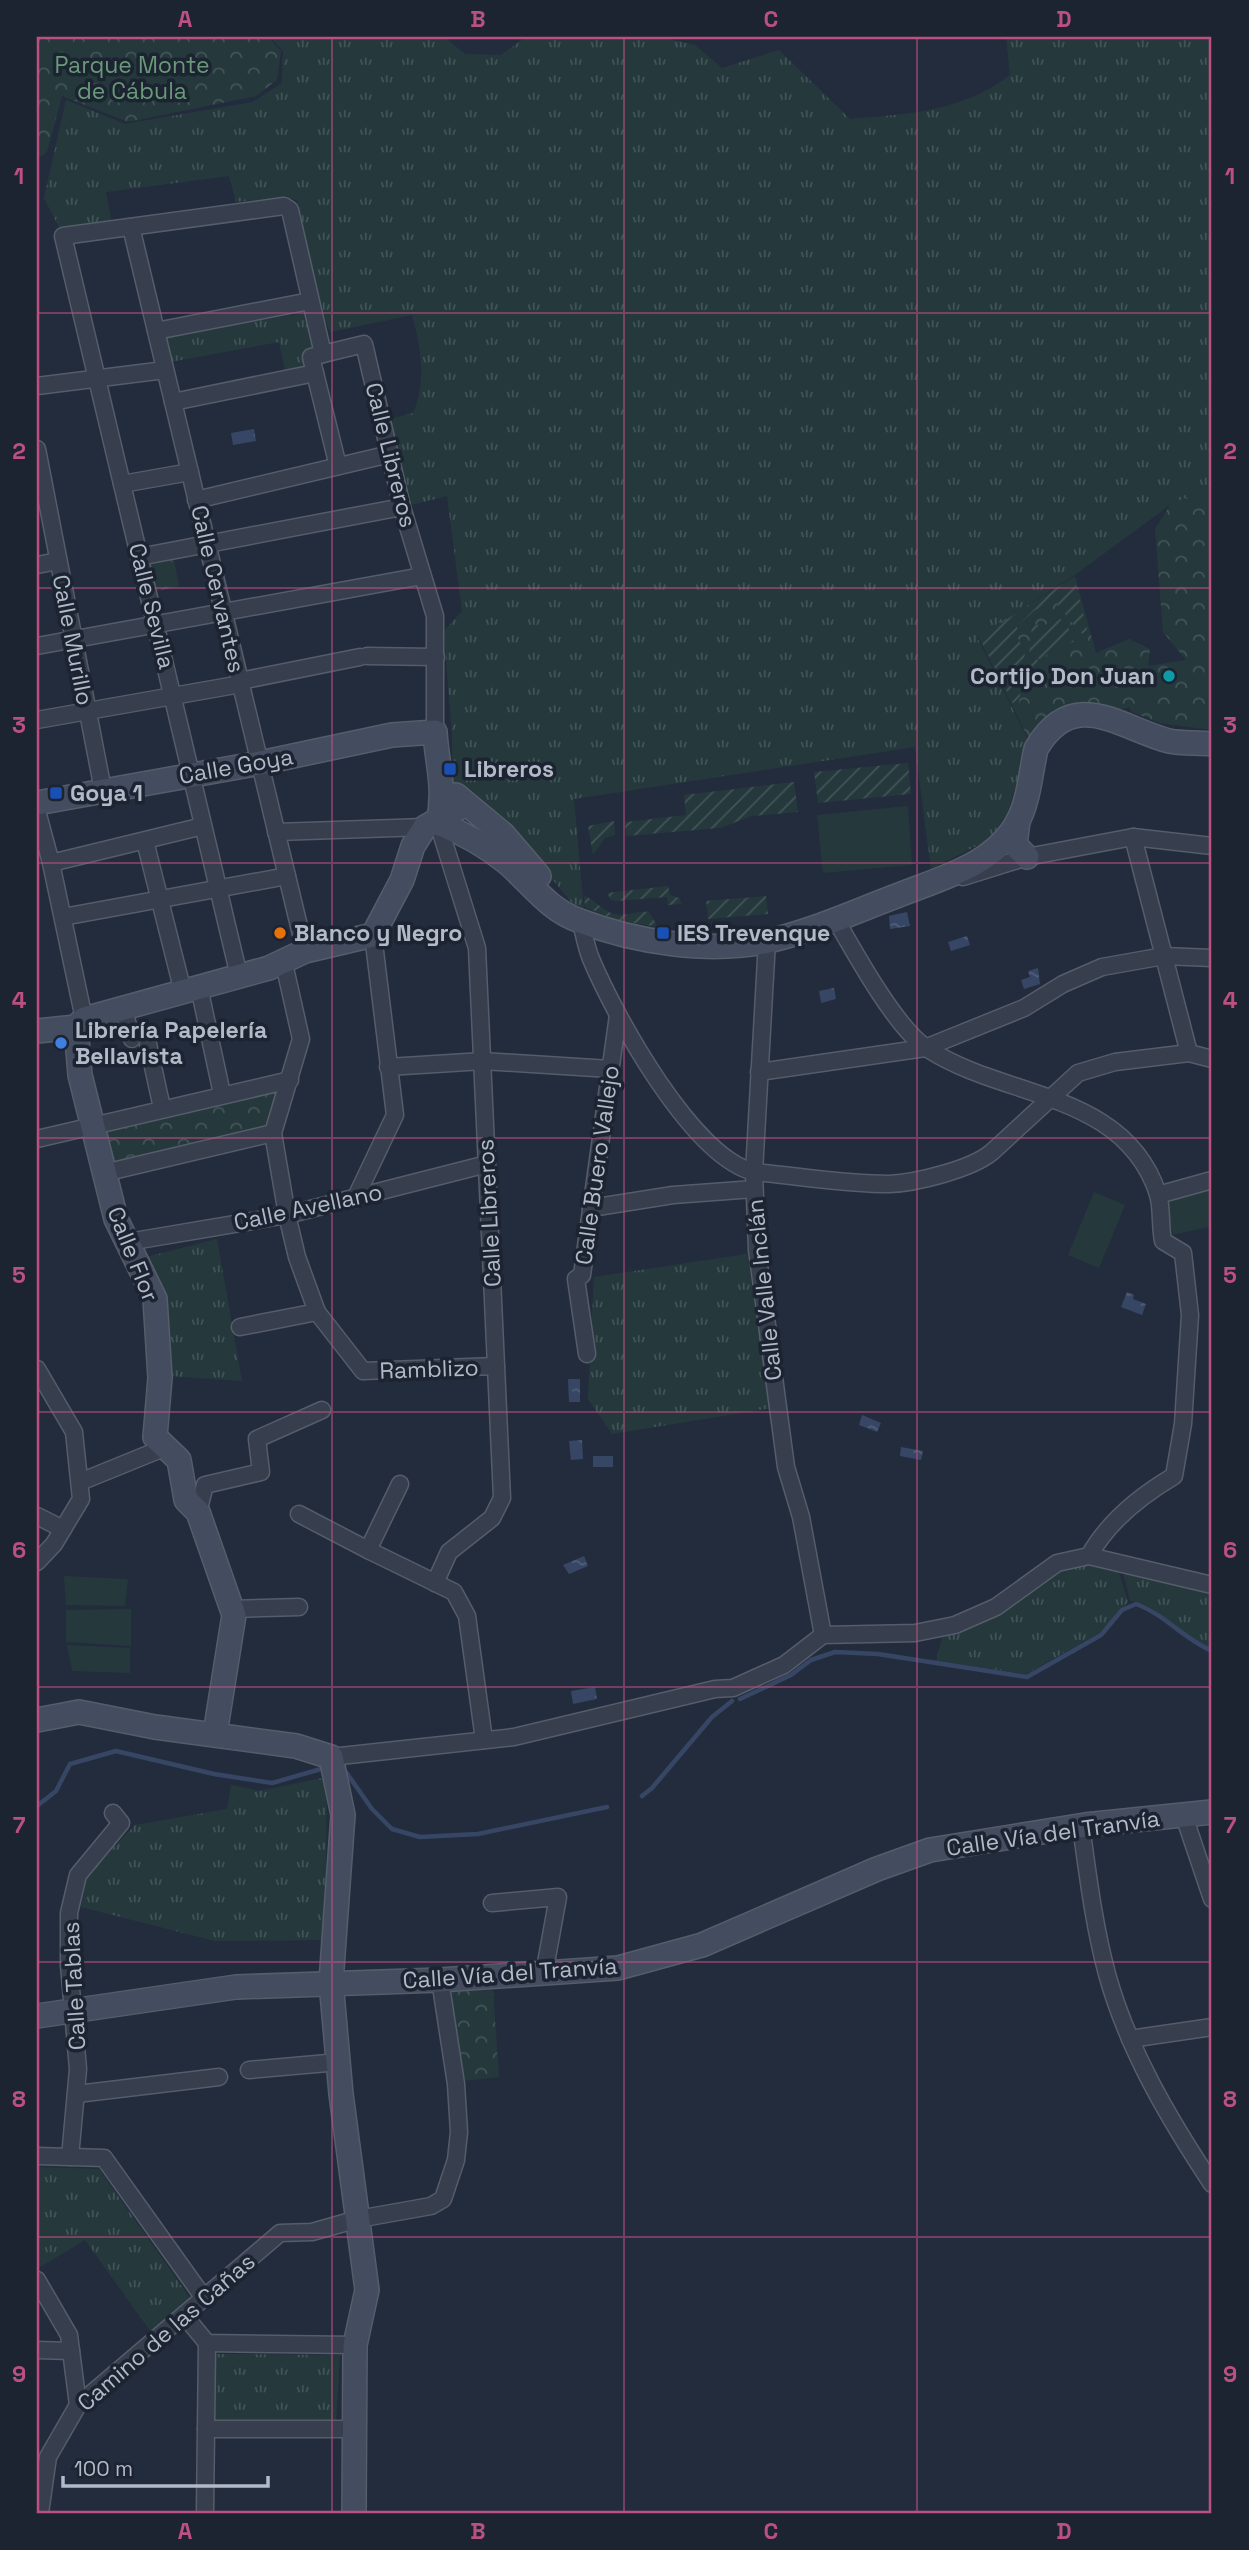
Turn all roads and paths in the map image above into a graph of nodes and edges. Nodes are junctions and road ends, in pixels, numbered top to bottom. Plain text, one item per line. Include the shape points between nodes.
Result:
1 (131, 227) junction
2 (310, 301) junction
3 (156, 331) junction
4 (323, 354) junction
5 (165, 370) junction
6 (315, 373) junction
7 (97, 379) junction
8 (37, 386) edge
9 (173, 402) junction
10 (37, 449) edge
11 (390, 454) junction
12 (338, 466) junction
13 (190, 472) junction
14 (122, 484) junction
15 (196, 500) junction
16 (402, 507) junction
17 (207, 544) junction
18 (139, 557) junction
19 (58, 561) junction
20 (37, 565) edge
21 (422, 576) junction
22 (223, 612) junction
23 (158, 625) junction
24 (73, 640) junction
25 (37, 646) edge
26 (436, 657) junction
27 (240, 682) junction
28 (174, 697) junction
29 (87, 712) junction
30 (37, 720) edge
31 (435, 732) junction
32 (1212, 744) edge
33 (260, 764) junction
34 (439, 768) junction
35 (191, 775) junction
36 (103, 789) junction
37 (37, 803) edge
38 (466, 804) junction
39 (37, 811) edge
40 (1018, 821) junction
41 (431, 825) junction
42 (203, 827) junction
43 (276, 832) junction
44 (1133, 836) junction
45 (145, 841) junction
46 (1212, 846) edge
47 (1027, 858) junction
48 (51, 863) junction
49 (287, 876) junction
50 (934, 884) junction
51 (218, 888) junction
52 (159, 899) junction
53 (63, 917) junction
54 (836, 920) junction
55 (581, 922) junction
56 (373, 935) junction
57 (767, 941) junction
58 (294, 955) junction
59 (1164, 956) junction
60 (1212, 958) edge
61 (239, 976) junction
62 (191, 989) junction
63 (123, 1008) junction
64 (618, 1015) junction
65 (80, 1023) junction
66 (37, 1031) edge
67 (132, 1039) dead end
68 (149, 1044) dead end
69 (925, 1048) junction
70 (1189, 1053) junction
71 (1212, 1059) edge
72 (482, 1060) junction
73 (387, 1067) junction
74 (610, 1069) junction
75 (759, 1072) junction
76 (290, 1080) junction
77 (222, 1094) junction
78 (1051, 1099) junction
79 (162, 1108) junction
80 (92, 1125) junction
81 (273, 1133) junction
82 (37, 1139) edge
83 (487, 1164) junction
84 (754, 1172) junction
85 (104, 1173) junction
86 (1212, 1180) edge
87 (754, 1189) junction
88 (1158, 1195) junction
89 (355, 1199) junction
90 (591, 1208) junction
91 (287, 1214) junction
92 (128, 1242) junction
93 (317, 1312) junction
94 (240, 1327) dead end
95 (587, 1354) dead end
96 (496, 1366) junction
97 (37, 1369) edge
98 (322, 1410) dead end
99 (166, 1447) junction
100 (80, 1482) junction
101 (400, 1484) dead end
102 (198, 1512) junction
103 (299, 1514) dead end
104 (37, 1516) edge
105 (63, 1530) junction
106 (368, 1550) junction
107 (1089, 1556) junction
108 (37, 1562) edge
109 (435, 1583) junction
110 (1212, 1585) edge
111 (299, 1607) dead end
112 (232, 1609) junction
113 (823, 1635) junction
114 (37, 1720) edge
115 (215, 1734) junction
116 (484, 1740) junction
117 (331, 1757) junction
118 (1212, 1812) edge
119 (113, 1813) dead end
120 (1184, 1816) junction
121 (1085, 1826) junction
122 (1212, 1899) edge
123 (492, 1903) dead end
124 (544, 1974) junction
125 (440, 1980) junction
126 (331, 1982) junction
127 (74, 2009) junction
128 (37, 2016) edge
129 (1212, 2027) edge
130 (1134, 2038) junction
131 (339, 2062) junction
132 (249, 2070) dead end
133 (219, 2077) dead end
134 (77, 2094) junction
135 (37, 2156) edge
136 (70, 2157) junction
137 (1212, 2171) edge
138 (1212, 2184) edge
139 (358, 2219) junction
140 (37, 2280) edge
141 (204, 2298) junction
142 (184, 2315) junction
143 (206, 2343) junction
144 (355, 2345) junction
145 (37, 2350) edge
146 (71, 2351) junction
147 (78, 2405) junction
148 (206, 2428) junction
149 (354, 2429) junction
150 (42, 2456) edge
151 (40, 2513) edge
152 (205, 2513) edge
153 (354, 2513) edge

1 - 2 street via 284,206 290,210
1 - 3 street, Calle Cervantes
1 - 7 street, Calle Sevilla via 63,236
2 - 3 street
2 - 4 street
3 - 5 street, Calle Cervantes
4 - 6 street via 311,357
4 - 11 street, Calle Libreros via 364,344
5 - 7 street
5 - 9 street, Calle Cervantes
6 - 9 street
6 - 12 street
7 - 8 street
7 - 14 street, Calle Sevilla
9 - 13 street, Calle Cervantes
10 - 19 street, Calle Murillo
11 - 12 street
11 - 16 street, Calle Libreros
12 - 15 street
13 - 14 street
13 - 15 street, Calle Cervantes
14 - 18 street, Calle Sevilla
15 - 17 street, Calle Cervantes
16 - 17 street
16 - 21 street, Calle Libreros
17 - 18 street
17 - 22 street, Calle Cervantes
18 - 23 street, Calle Sevilla
19 - 20 street
19 - 24 street, Calle Murillo
21 - 22 street
21 - 26 street, Calle Libreros via 435,616
22 - 23 street
22 - 27 street, Calle Cervantes
23 - 24 street
23 - 28 street, Calle Sevilla
24 - 25 street
24 - 29 street, Calle Murillo
26 - 27 street via 363,657
26 - 31 street, Calle Libreros
27 - 28 street
27 - 33 street, Calle Cervantes
28 - 29 street
28 - 35 street, Calle Sevilla
29 - 30 street
29 - 36 street, Calle Murillo
31 - 33 street, Calle Goya via 392,736
31 - 34 street, Calle Libreros
32 - 40 street via 1168,741 1101,715 1068,719 1050,730 1036,748
33 - 35 street, Calle Goya
33 - 43 street, Calle Cervantes
34 - 38 street
34 - 41 street, Calle Libreros
35 - 36 street, Calle Goya
35 - 42 street, Calle Sevilla
36 - 37 street, Calle Goya
38 - 41 street
38 - 55 street via 503,834
39 - 48 street
40 - 47 street via 1015,845
40 - 50 street via 982,857
41 - 43 street
41 - 55 street via 468,835 507,863 558,912
41 - 56 street via 413,846 402,880
41 - 72 street, Calle Libreros via 477,948
42 - 45 street
42 - 51 street, Calle Sevilla
43 - 49 street, Calle Cervantes
44 - 46 street
44 - 47 street
44 - 59 street
45 - 48 street
45 - 52 street
47 - 50 street
48 - 53 street
49 - 51 street
49 - 58 street, Calle Cervantes
50 - 54 street
51 - 52 street
51 - 61 street, Calle Sevilla
52 - 53 street
52 - 62 street
53 - 65 street
54 - 57 street
54 - 69 street via 868,975
55 - 57 street via 665,942
55 - 64 street via 589,956
56 - 58 street
56 - 73 street
57 - 75 street, Calle Valle Inclán
58 - 61 street
58 - 76 street, Calle Cervantes via 301,1039
59 - 60 street
59 - 69 street via 1102,967 1024,1008
59 - 70 street
61 - 62 street
62 - 63 street
62 - 77 street
63 - 65 street
63 - 67 street
64 - 74 street, Calle Buero Vallejo
64 - 84 street via 672,1100 714,1148 737,1168
65 - 66 street
65 - 80 street, Calle Flor via 79,1075
68 - 79 street
69 - 75 street
69 - 78 street
70 - 71 street
70 - 78 street via 1115,1062 1078,1073
72 - 73 street
72 - 74 street
72 - 83 street, Calle Libreros
73 - 89 street via 395,1115
74 - 90 street, Calle Buero Vallejo
75 - 84 street, Calle Valle Inclán
76 - 77 street
76 - 81 street, Calle Cervantes
77 - 79 street
78 - 84 street via 979,1163 966,1168 891,1184
78 - 88 street via 1113,1127 1139,1155
79 - 80 street
80 - 82 street
80 - 85 street, Calle Flor
81 - 85 street
81 - 91 street
83 - 89 street, Calle Avellano
83 - 96 street, Calle Libreros
84 - 87 street, Calle Valle Inclán
85 - 92 street, Calle Flor via 116,1219
86 - 88 street
87 - 90 street
87 - 113 street, Calle Valle Inclán via 757,1250 784,1453
88 - 107 street via 1163,1241 1183,1253 1190,1302 1184,1424 1174,1476 1102,1532
89 - 91 street, Calle Avellano
90 - 95 street, Calle Buero Vallejo via 582,1275 576,1279
91 - 92 street, Calle Avellano
91 - 93 street
92 - 99 street, Calle Flor via 155,1299 160,1378 155,1437
93 - 94 street
93 - 96 street, Ramblizo via 363,1371
96 - 109 street, Calle Libreros via 502,1498 492,1518 449,1552
97 - 100 street via 74,1432
98 - 102 street via 257,1439 261,1472 205,1485
99 - 100 street
99 - 102 street, Calle Flor via 179,1460 186,1500
100 - 105 street via 81,1499
101 - 106 street
102 - 112 street, Calle Flor
103 - 106 street
104 - 105 street
105 - 108 street
106 - 109 street
107 - 110 street
107 - 113 street via 1057,1563 996,1607 956,1625 915,1633
109 - 116 street via 454,1592 467,1616
111 - 112 street
112 - 115 street, Calle Flor
113 - 116 street via 784,1665 733,1688
114 - 115 street via 79,1712
115 - 117 street via 296,1746
116 - 117 street
117 - 126 street via 343,1815
118 - 120 street, Calle Vía del Tranvía
119 - 127 street, Calle Tablas via 121,1823 78,1875 69,1913
120 - 121 street, Calle Vía del Tranvía
120 - 122 street
121 - 124 street, Calle Vía del Tranvía via 930,1850 702,1945 618,1968
121 - 130 street via 1115,1973
123 - 124 street via 558,1896
124 - 125 street, Calle Vía del Tranvía
125 - 126 street, Calle Vía del Tranvía
125 - 139 street, Camino de las Cañas via 459,2132 456,2160 443,2199 431,2206
126 - 127 street, Calle Vía del Tranvía via 236,1987
126 - 131 street
127 - 128 street, Calle Vía del Tranvía
127 - 134 street, Calle Tablas
129 - 130 street
130 - 137 street
130 - 138 street via 1172,2124
131 - 132 street
131 - 139 street
133 - 134 street
134 - 136 street, Calle Tablas
135 - 136 street
136 - 141 street via 104,2158
139 - 141 street, Camino de las Cañas via 312,2232 280,2233
139 - 144 street via 367,2290
140 - 146 street via 69,2335
141 - 142 street, Camino de las Cañas
142 - 143 street
142 - 147 street, Camino de las Cañas
143 - 144 street
143 - 148 street
144 - 149 street
145 - 146 street
146 - 147 street
147 - 150 street, Camino de las Cañas
148 - 149 street
148 - 152 street
149 - 153 street
150 - 151 street, Camino de las Cañas

